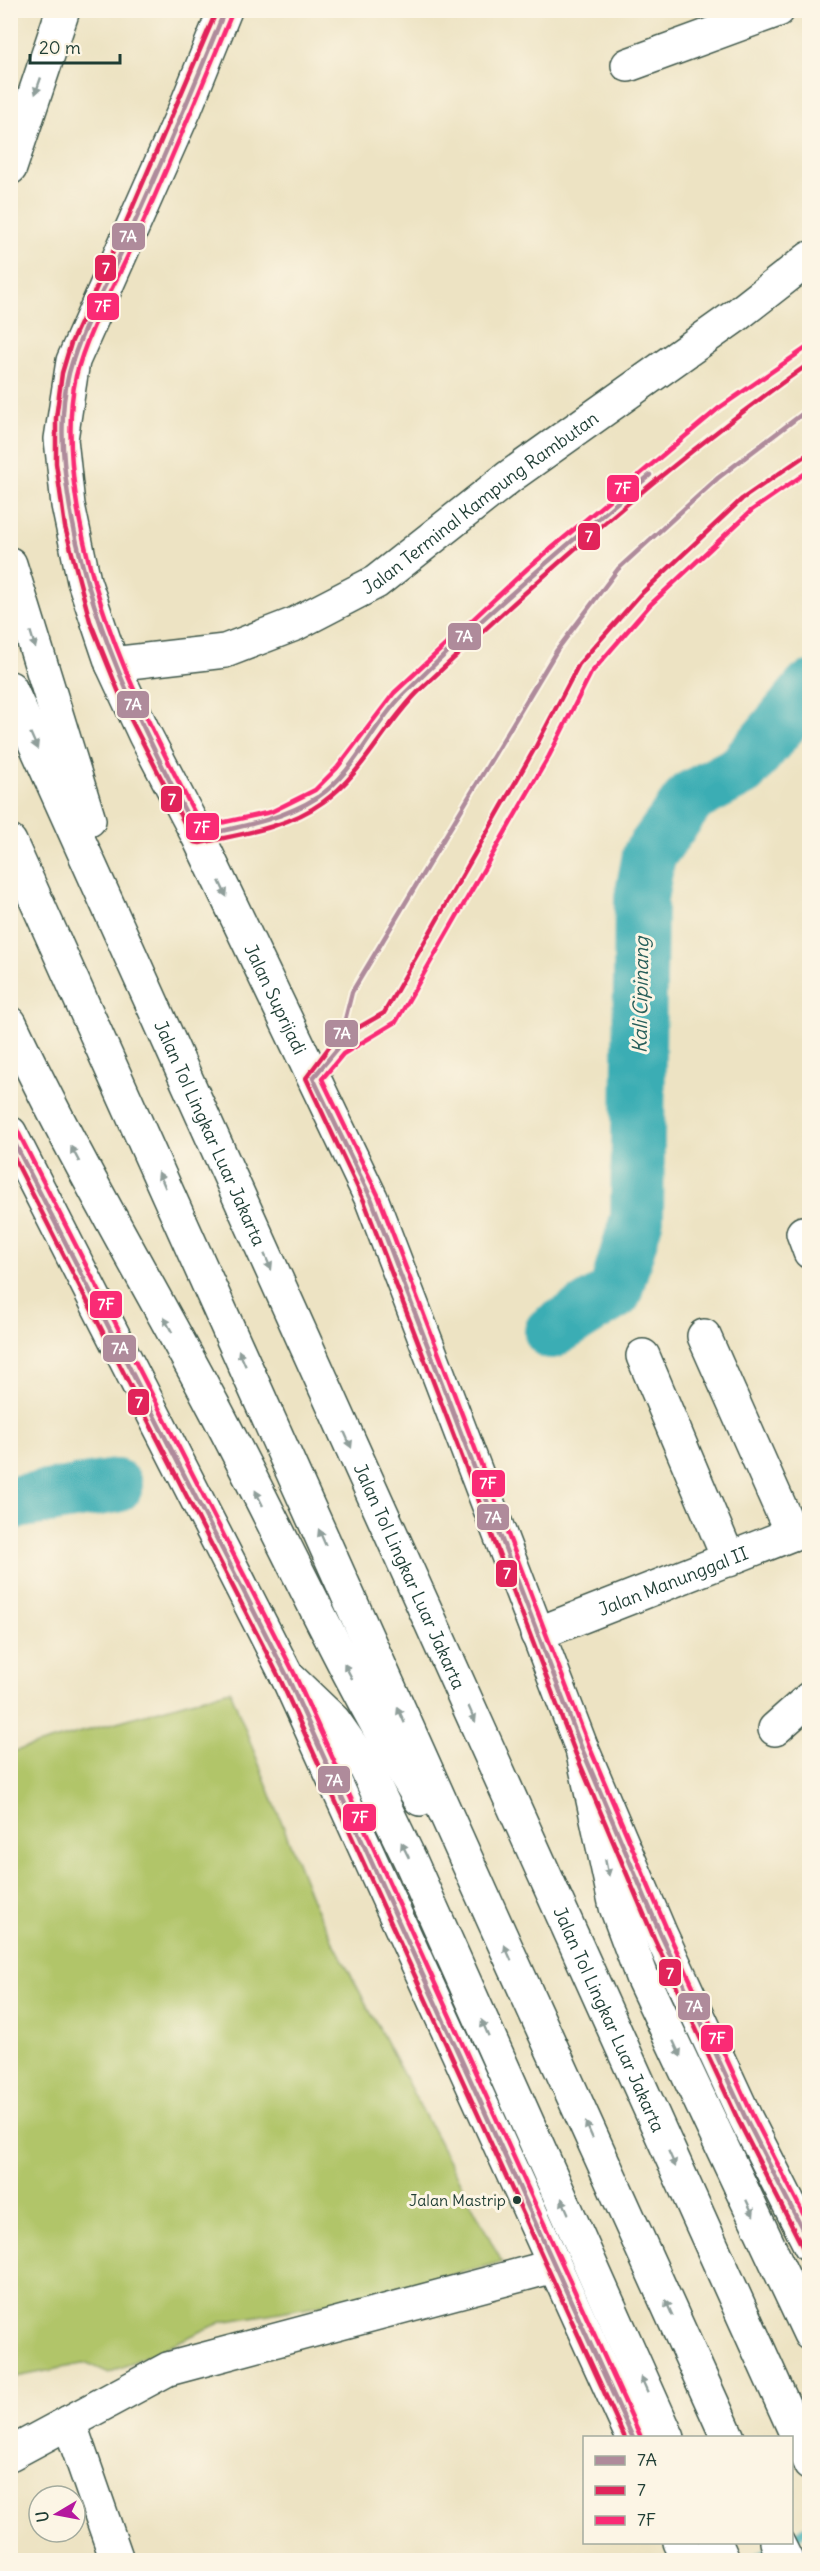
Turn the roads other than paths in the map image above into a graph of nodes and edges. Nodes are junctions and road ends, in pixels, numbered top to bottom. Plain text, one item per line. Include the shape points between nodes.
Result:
1 (63, 10) edge
2 (225, 10) edge
3 (778, 10) edge
4 (628, 65) dead end
5 (10, 168) edge
6 (810, 258) edge
7 (10, 564) edge
8 (112, 664) junction
9 (10, 688) edge
10 (10, 842) edge
11 (132, 960) junction
12 (10, 1023) edge
13 (10, 1133) edge
14 (704, 1336) dead end
15 (643, 1356) dead end
16 (801, 1531) edge
17 (729, 1560) junction
18 (537, 1634) junction
19 (287, 1676) junction
20 (810, 1698) edge
21 (775, 1729) dead end
22 (582, 1749) junction
23 (494, 1921) junction
24 (800, 2203) edge
25 (810, 2244) edge
26 (554, 2266) junction
27 (810, 2334) edge
28 (69, 2422) junction
29 (632, 2436) edge
30 (667, 2436) edge
31 (727, 2436) edge
32 (10, 2454) edge
33 (810, 2464) edge
34 (778, 2544) edge
35 (693, 2550) edge
36 (117, 2560) edge
37 (723, 2560) edge
38 (786, 2560) edge

1 -> 5 main road
2 - 8 main road, Jalan Suprijadi via 185,110 73,361 66,397 62,439 68,505 84,581
3 - 4 main road
6 - 8 main road, Jalan Terminal Kampung Rambutan via 737,315 509,477 376,582 295,624 225,651
7 -> 11 main road
8 -> 18 main road, Jalan Suprijadi via 371,1198
9 -> 11 main road, Jalan Tol Lingkar Luar Jakarta
23 -> 10 main road
11 -> 33 main road, Jalan Tol Lingkar Luar Jakarta
23 -> 12 main road via 395,1759 214,1408 52,1112
13 - 19 main road
14 - 16 main road
15 - 17 main road
16 - 17 main road, Jalan Manunggal II
17 - 18 main road, Jalan Manunggal II
18 - 22 main road, Jalan Suprijadi
19 - 26 main road
30 -> 19 main road via 416,1872 363,1764 334,1721
20 - 21 main road
22 - 24 main road, Jalan Suprijadi via 661,1935 746,2119
22 -> 27 main road via 616,1907 642,1977
31 -> 23 main road
24 - 25 main road, Jalan Suprijadi
26 - 28 main road via 168,2369
26 - 29 main road
28 - 32 main road
28 - 36 main road
34 - 38 main road
35 - 37 main road

